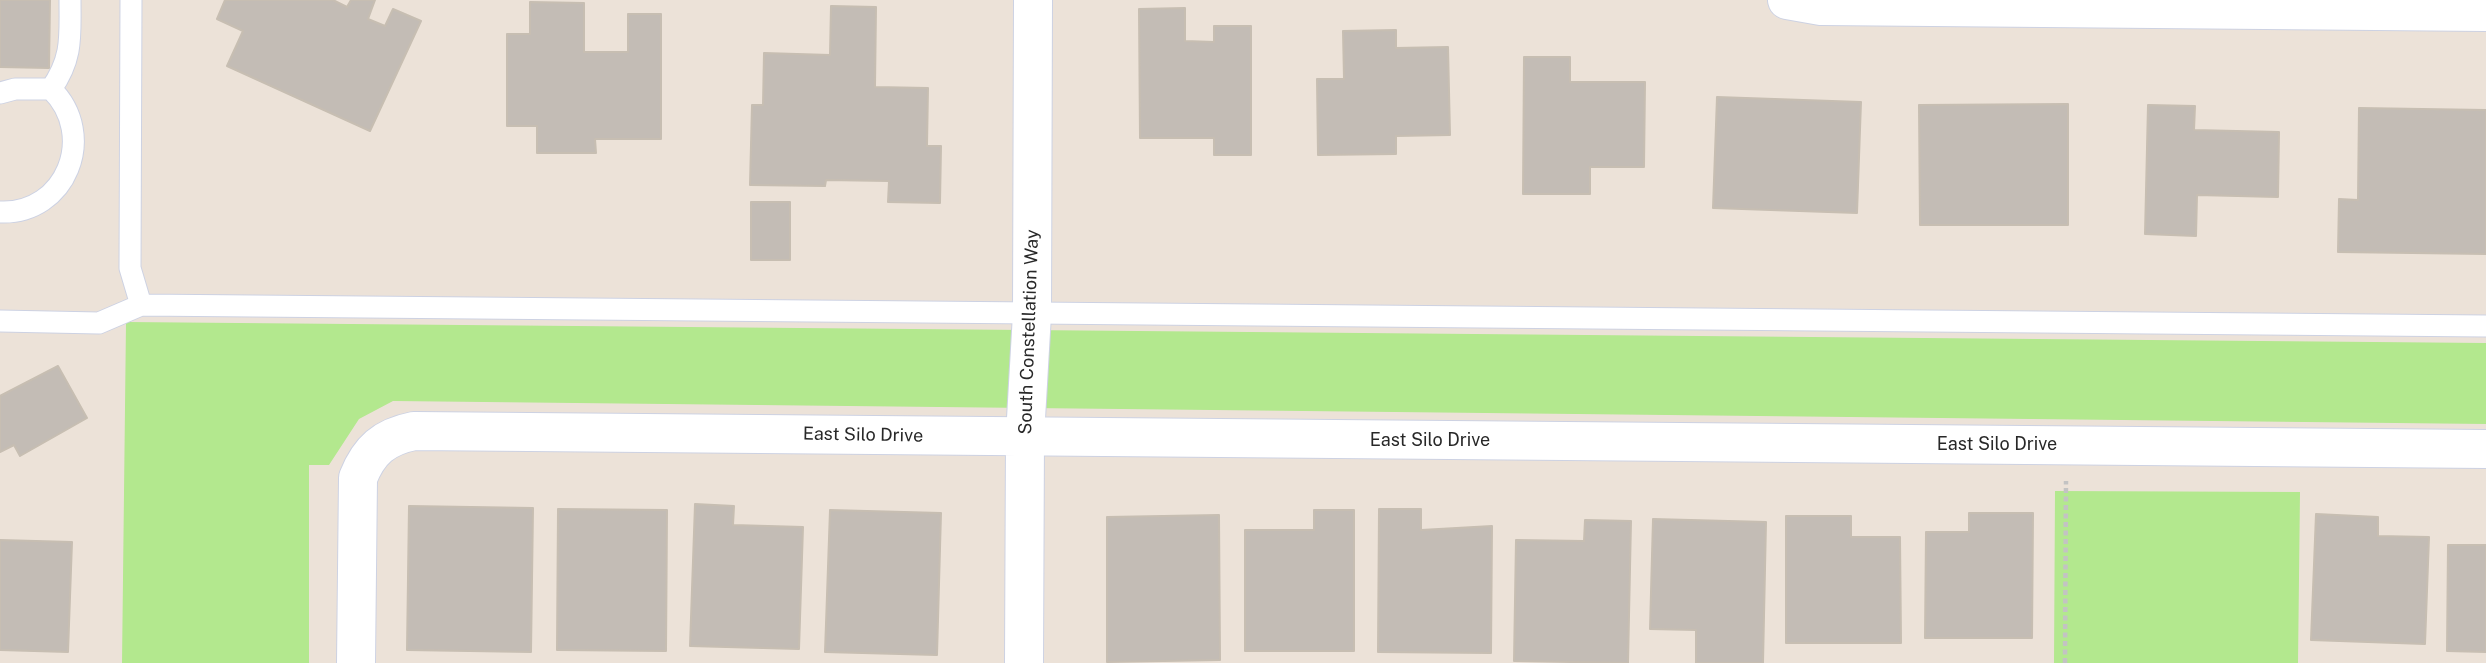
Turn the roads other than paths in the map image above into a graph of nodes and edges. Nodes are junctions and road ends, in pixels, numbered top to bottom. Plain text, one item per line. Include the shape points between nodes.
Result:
1 (70, 0) edge
2 (131, 0) edge
3 (1033, 0) edge
4 (1787, 0) edge
5 (2486, 12) edge
6 (51, 89) junction
7 (0, 93) edge
8 (0, 212) edge
9 (141, 305) junction
10 (1032, 314) junction
11 (0, 321) edge
12 (2486, 327) edge
13 (1025, 436) junction
14 (2486, 449) edge
15 (356, 663) edge
16 (1024, 663) edge

1 - 6 lane via 69,52 64,71
2 - 9 lane via 130,268
3 - 10 street, South Constellation Way
4 - 5 street via 1821,6
6 - 7 lane
6 - 8 lane via 66,104 74,125 68,170 57,188 40,202 20,213
9 - 10 lane
9 - 11 lane via 100,323
10 - 12 lane
10 - 13 street, South Constellation Way
13 - 14 street, East Silo Drive
13 - 15 street, East Silo Drive via 395,434 377,444 358,478
13 - 16 street, South Constellation Way

